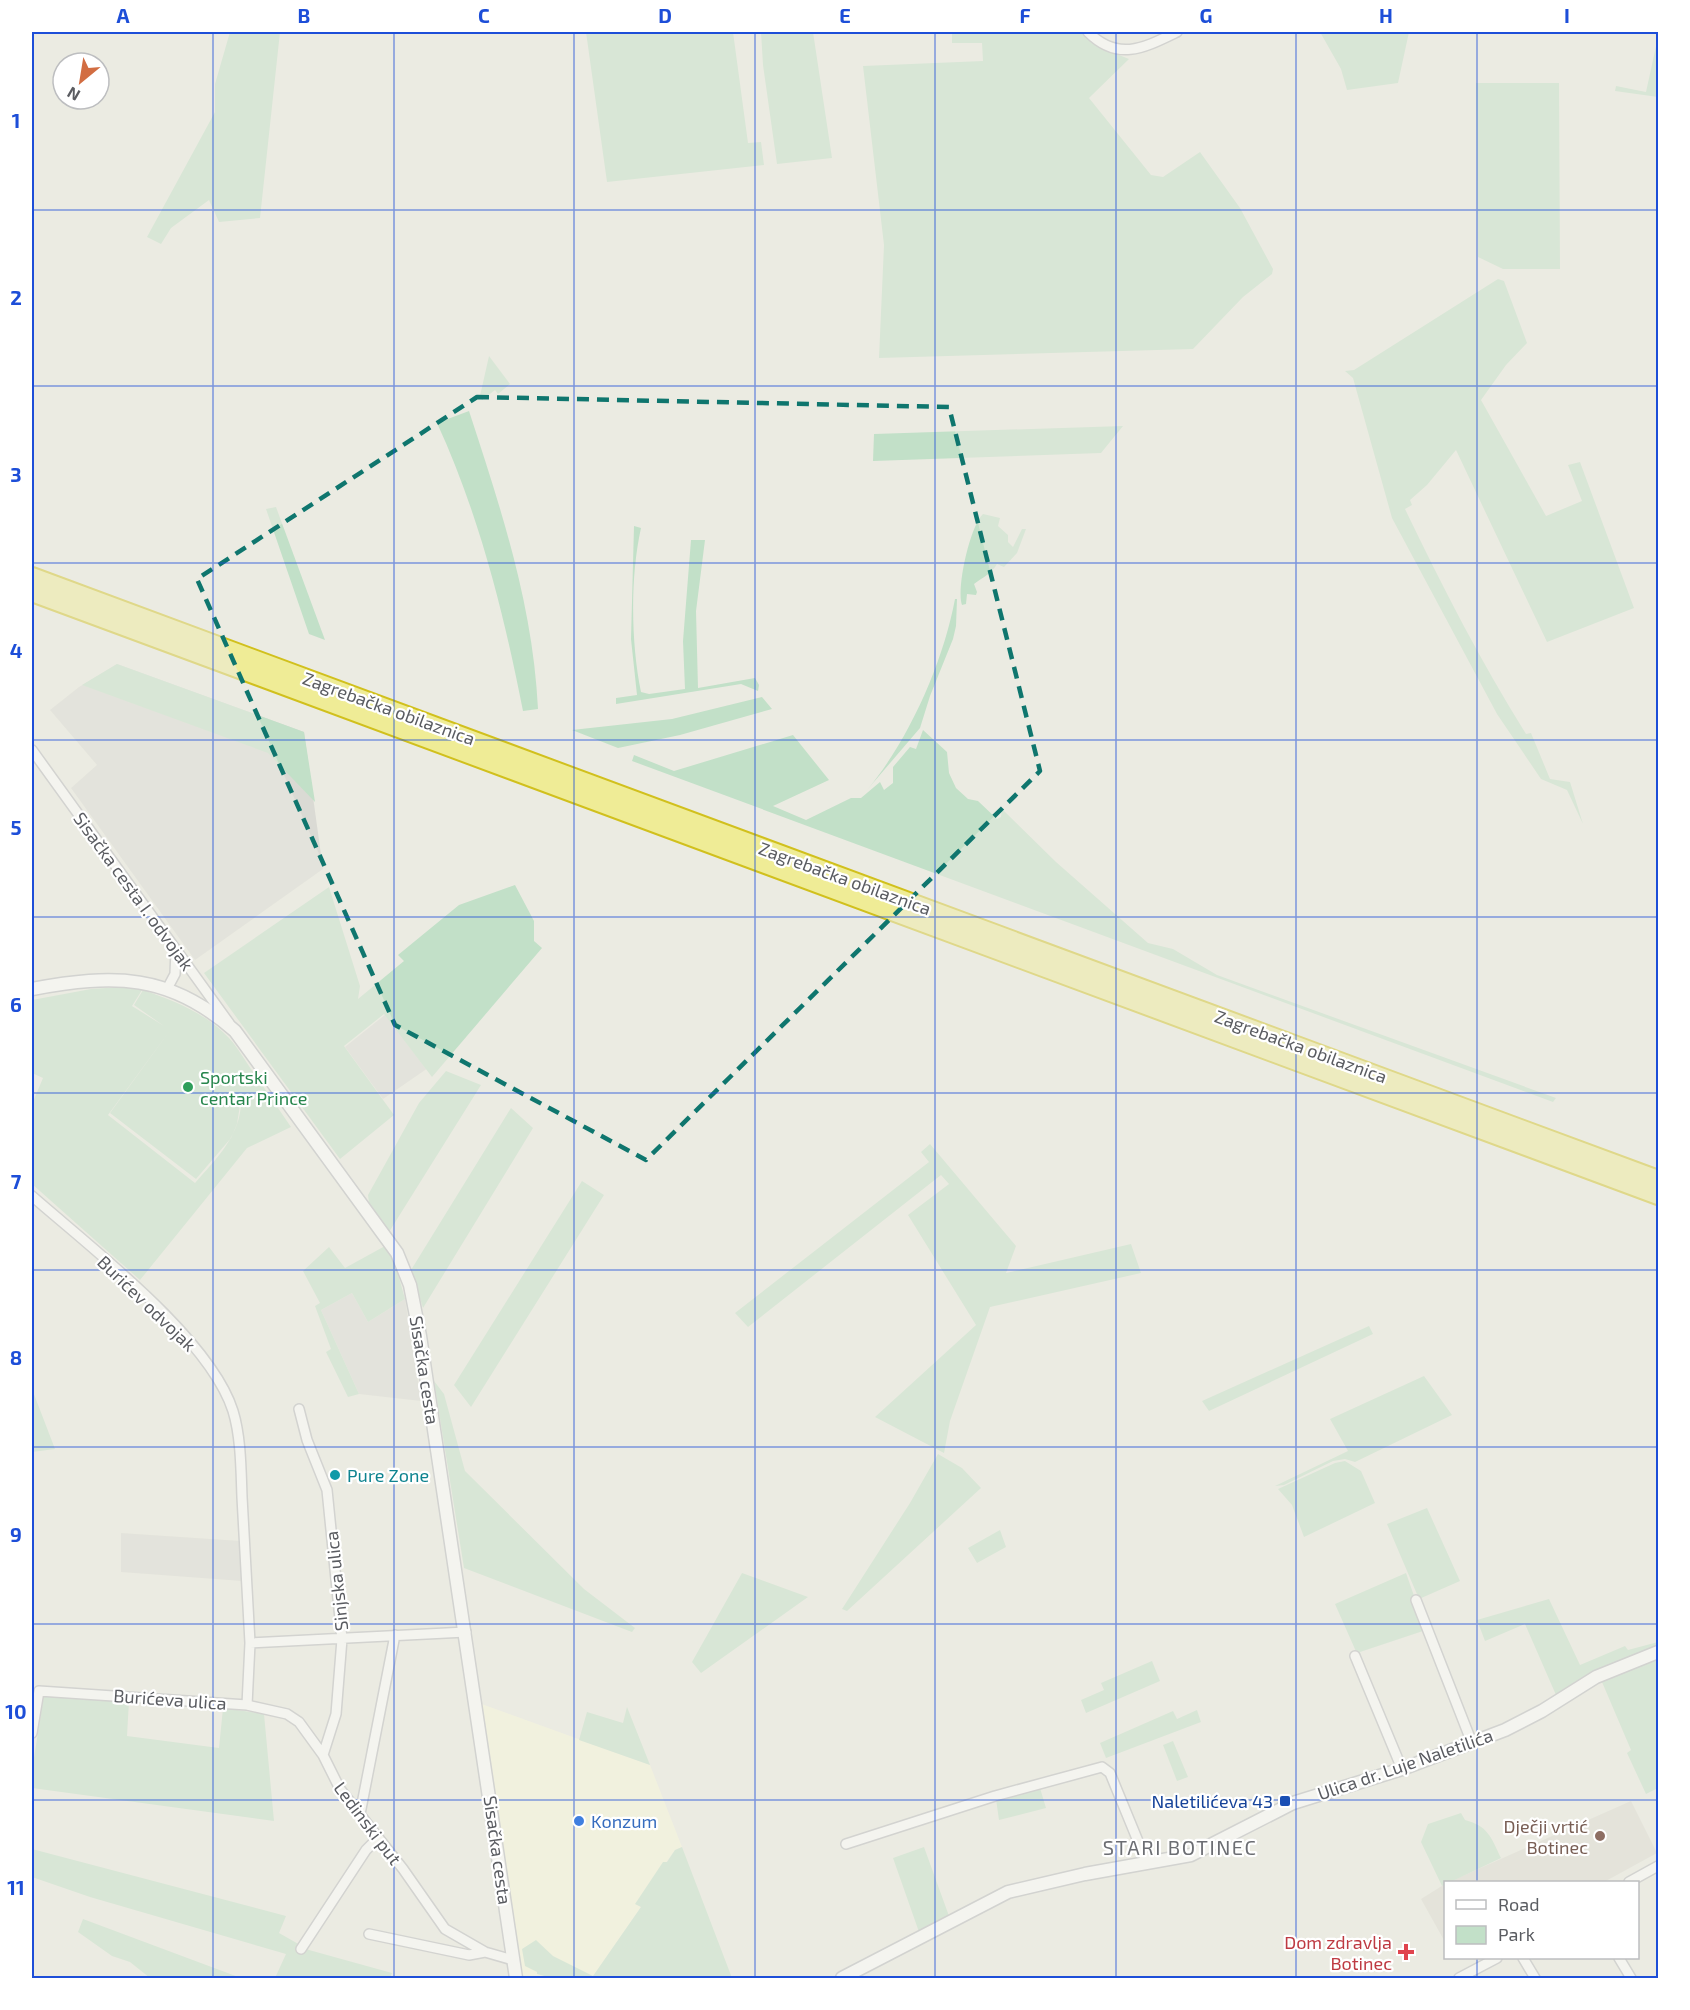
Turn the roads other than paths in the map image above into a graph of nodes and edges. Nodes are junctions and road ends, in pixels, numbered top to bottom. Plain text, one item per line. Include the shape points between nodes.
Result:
1 (1088, 32) edge
2 (1177, 32) edge
3 (32, 576) edge
4 (32, 593) edge
5 (32, 750) edge
6 (176, 948) junction
7 (32, 989) edge
8 (167, 989) junction
9 (236, 1031) junction
10 (1659, 1179) edge
11 (32, 1196) edge
12 (1659, 1196) edge
13 (299, 1409) dead end
14 (1416, 1600) dead end
15 (466, 1632) junction
16 (395, 1635) junction
17 (342, 1639) junction
18 (250, 1643) junction
19 (1659, 1652) edge
20 (1355, 1656) dead end
21 (247, 1705) junction
22 (32, 1734) edge
23 (1472, 1743) junction
24 (322, 1755) junction
25 (1402, 1769) junction
26 (360, 1814) junction
27 (378, 1838) junction
28 (846, 1844) dead end
29 (1147, 1863) junction
30 (1659, 1866) edge
31 (1631, 1881) edge
32 (369, 1934) dead end
33 (301, 1949) dead end
34 (485, 1952) junction
35 (1495, 1959) edge
36 (1524, 1959) edge
37 (1620, 1959) edge
38 (513, 1960) junction
39 (519, 1978) edge
40 (842, 1978) edge
41 (1459, 1978) edge
42 (1535, 1978) edge
43 (1631, 1978) edge

1 - 2 street via 1110,47 1127,50
3 - 10 highway, Zagrebačka obilaznica
4 - 12 highway, Zagrebačka obilaznica
5 - 6 street, Sisačka cesta I. odvojak
6 - 8 street via 175,974
6 - 9 street, Sisačka cesta I. odvojak
7 - 8 main road, Sisačka cesta via 104,980 133,981
8 - 9 main road, Sisačka cesta via 193,1001
9 - 15 main road, Sisačka cesta via 380,1228 405,1269 420,1336
11 - 18 street, Burićev odvojak via 145,1296 218,1379 233,1411 241,1470
13 - 17 street, Sinjska ulica via 327,1490
14 - 23 street
15 - 16 street
15 - 38 main road, Sisačka cesta
16 - 17 street
16 - 26 street
17 - 18 street
17 - 24 street, Sinjska ulica via 336,1714
18 - 21 street, Burićeva ulica
19 - 23 main road, Ulica dr. Luje Naletilića via 1596,1677 1525,1720
20 - 25 street
21 - 22 street, Burićeva ulica via 39,1691
21 - 24 street, Ledinski put via 287,1714 299,1722
23 - 25 main road, Ulica dr. Luje Naletilića
24 - 26 street, Ledinski put via 340,1789
25 - 29 main road, Ulica dr. Luje Naletilića via 1293,1803 1191,1855
26 - 27 street, Ledinski put
27 - 33 street
27 - 34 street, Ledinski put via 445,1929
28 - 29 street via 995,1796 1102,1767 1110,1773
29 - 40 main road, Ulica dr. Luje Naletilića via 1008,1892
30 - 31 street
32 - 34 street, Ledinski put via 469,1955
34 - 38 street, Ledinski put
35 - 41 street
36 - 42 street
37 - 43 street
38 - 39 main road, Sisačka cesta

